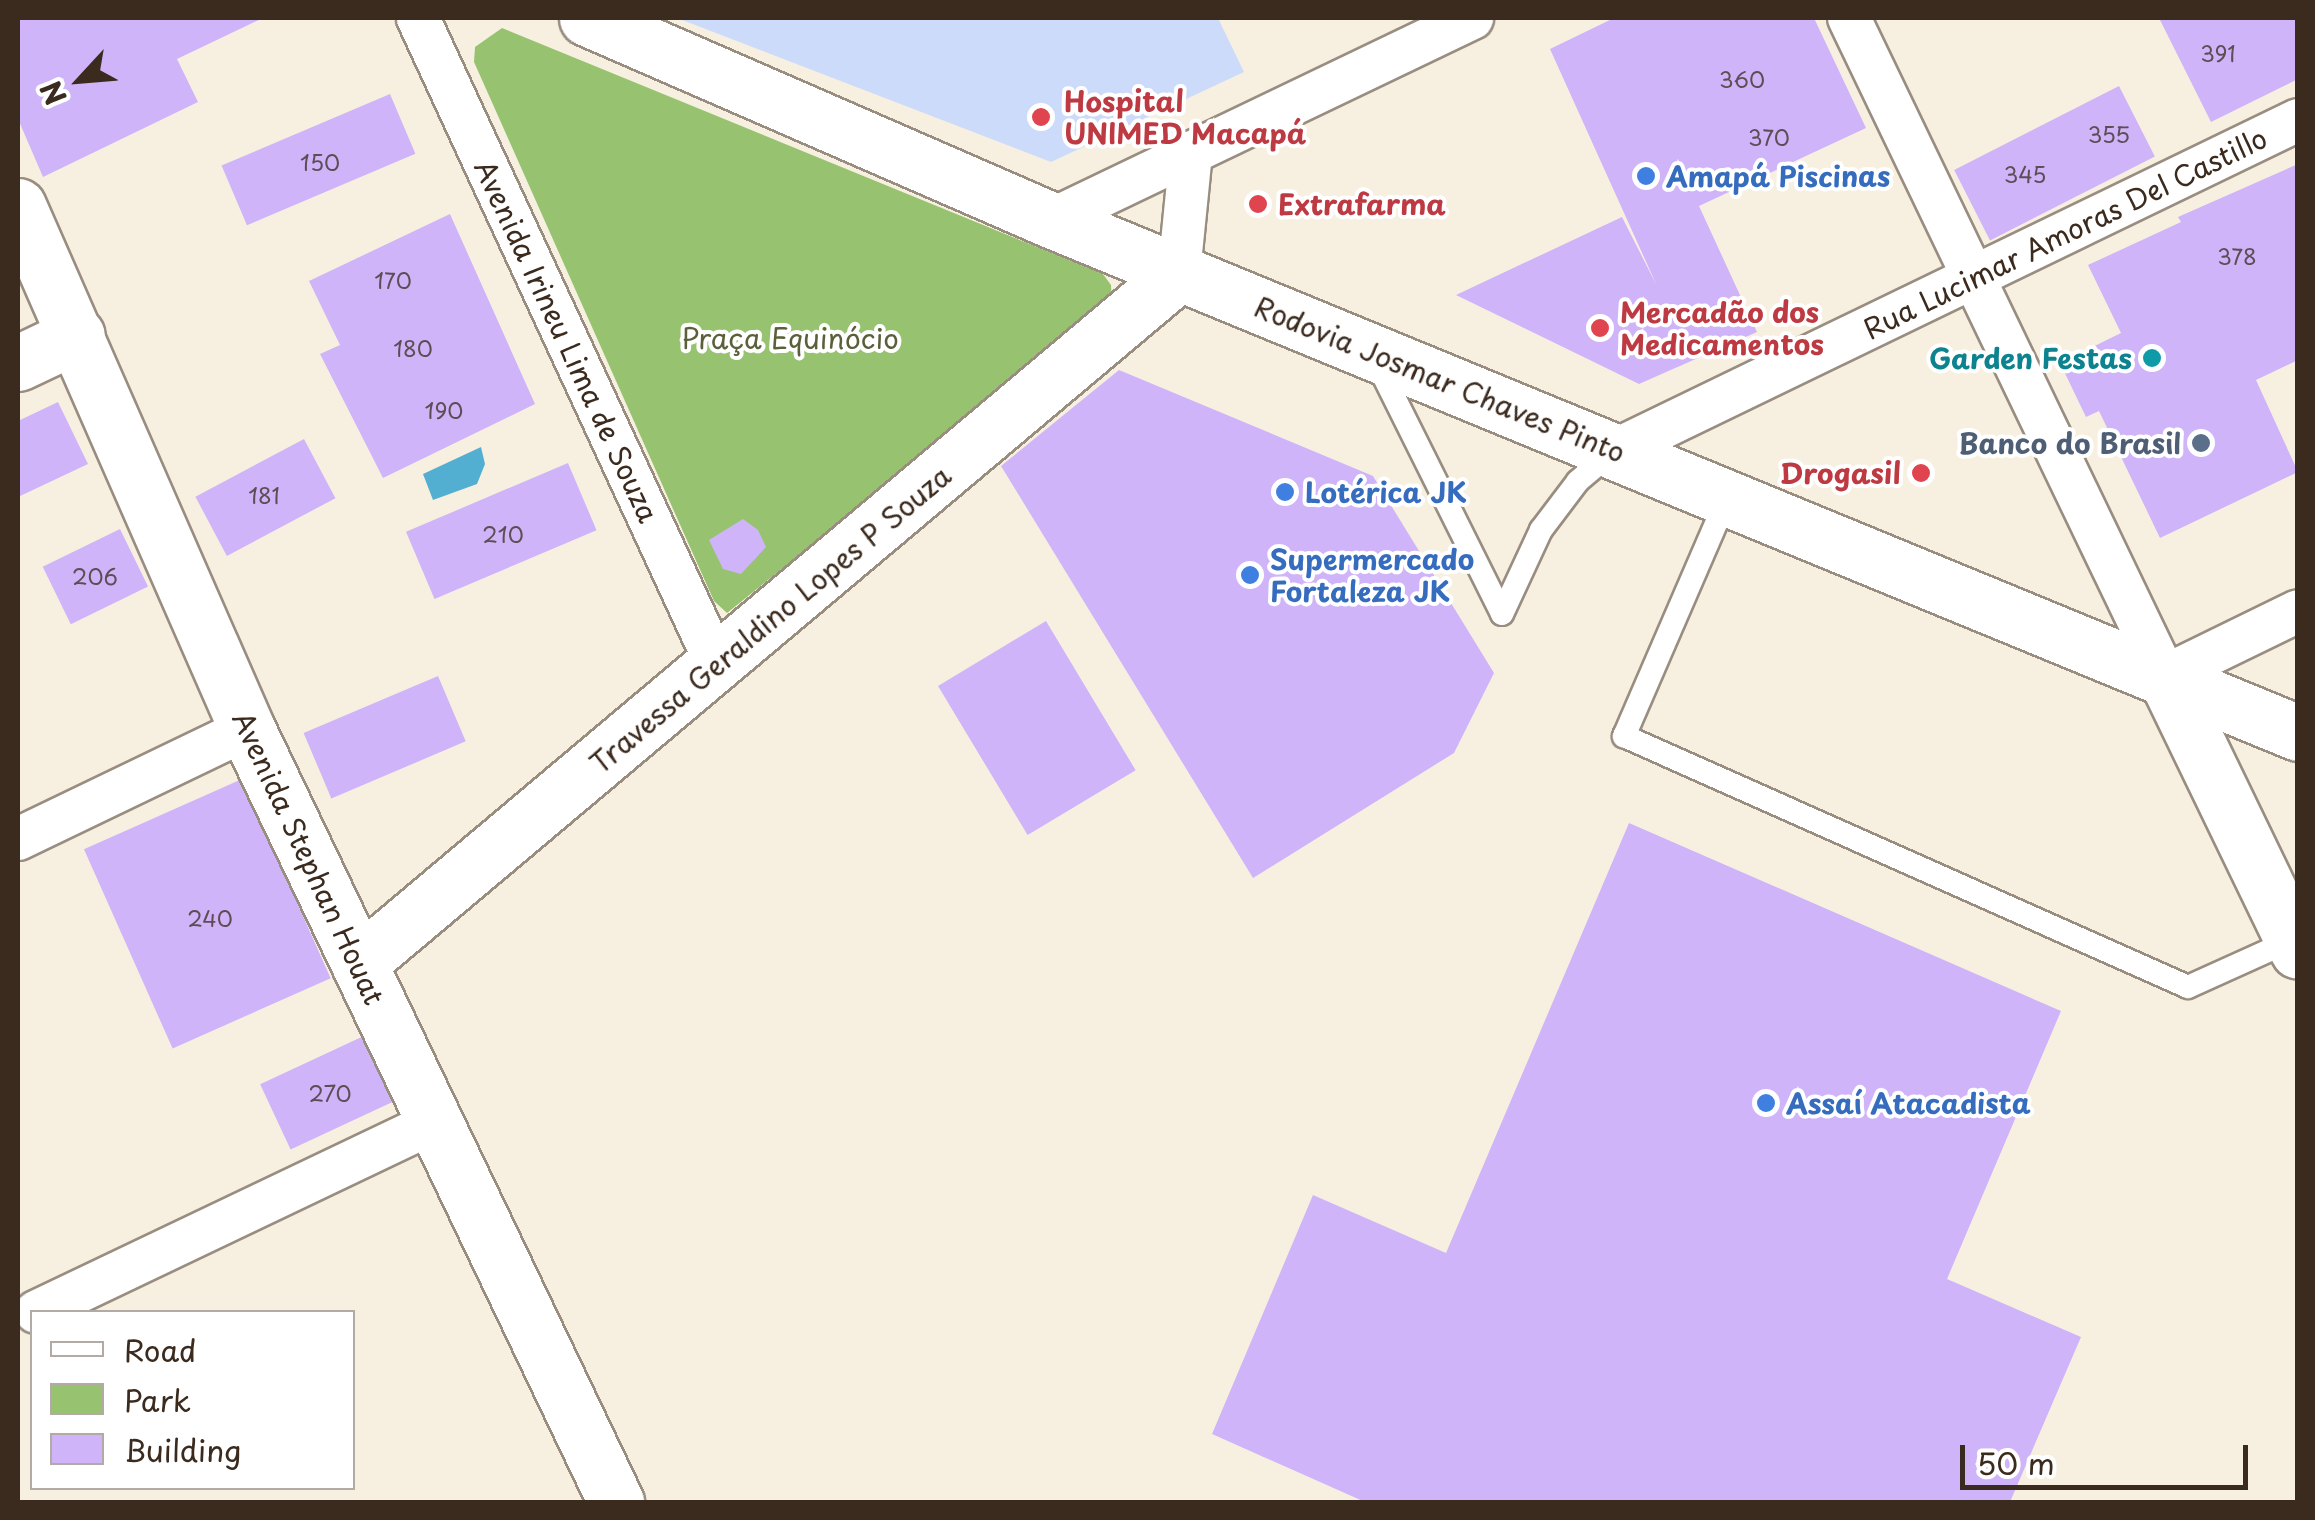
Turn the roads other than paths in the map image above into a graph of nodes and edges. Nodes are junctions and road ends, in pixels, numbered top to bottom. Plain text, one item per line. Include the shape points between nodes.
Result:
1 (418, 18) edge
2 (586, 18) edge
3 (1472, 18) edge
4 (1849, 18) edge
5 (2298, 120) edge
6 (1191, 153) junction
7 (18, 206) edge
8 (1051, 220) junction
9 (1179, 273) junction
10 (1973, 277) junction
11 (77, 335) junction
12 (1370, 351) junction
13 (18, 363) edge
14 (1616, 450) junction
15 (1728, 496) junction
16 (2298, 610) edge
17 (717, 665) junction
18 (2165, 676) junction
19 (247, 729) junction
20 (2298, 733) edge
21 (18, 839) edge
22 (2295, 946) edge
23 (359, 962) junction
24 (434, 1122) junction
25 (40, 1310) edge
26 (616, 1502) edge

1 - 17 street, Avenida Irineu Lima de Souza
2 - 8 main road, Rodovia Josmar Chaves Pinto
3 - 6 street
4 - 10 street
5 - 10 street, Rua Lucimar Amoras Del Castillo
6 - 8 street
6 - 9 street
7 - 11 main road, Avenida Stephan Houat
8 - 9 main road, Rodovia Josmar Chaves Pinto
9 - 12 main road, Rodovia Josmar Chaves Pinto
9 - 17 main road, Travessa Geraldino Lopes P Souza
10 - 14 street, Rua Lucimar Amoras Del Castillo
10 - 18 street
11 - 13 main road
11 - 19 main road, Avenida Stephan Houat
12 - 14 main road, Rodovia Josmar Chaves Pinto
12 - 14 lane via 1502,614 1541,530 1578,481
14 - 15 main road, Rodovia Josmar Chaves Pinto
15 - 18 main road, Rodovia Josmar Chaves Pinto
15 - 22 lane via 1624,736 2188,987
16 - 18 street
17 - 23 main road, Travessa Geraldino Lopes P Souza
18 - 20 main road, Rodovia Josmar Chaves Pinto
18 - 22 main road
19 - 21 street
19 - 23 main road, Avenida Stephan Houat
23 - 24 main road, Avenida Stephan Houat
24 - 25 street
24 - 26 main road, Avenida Stephan Houat

